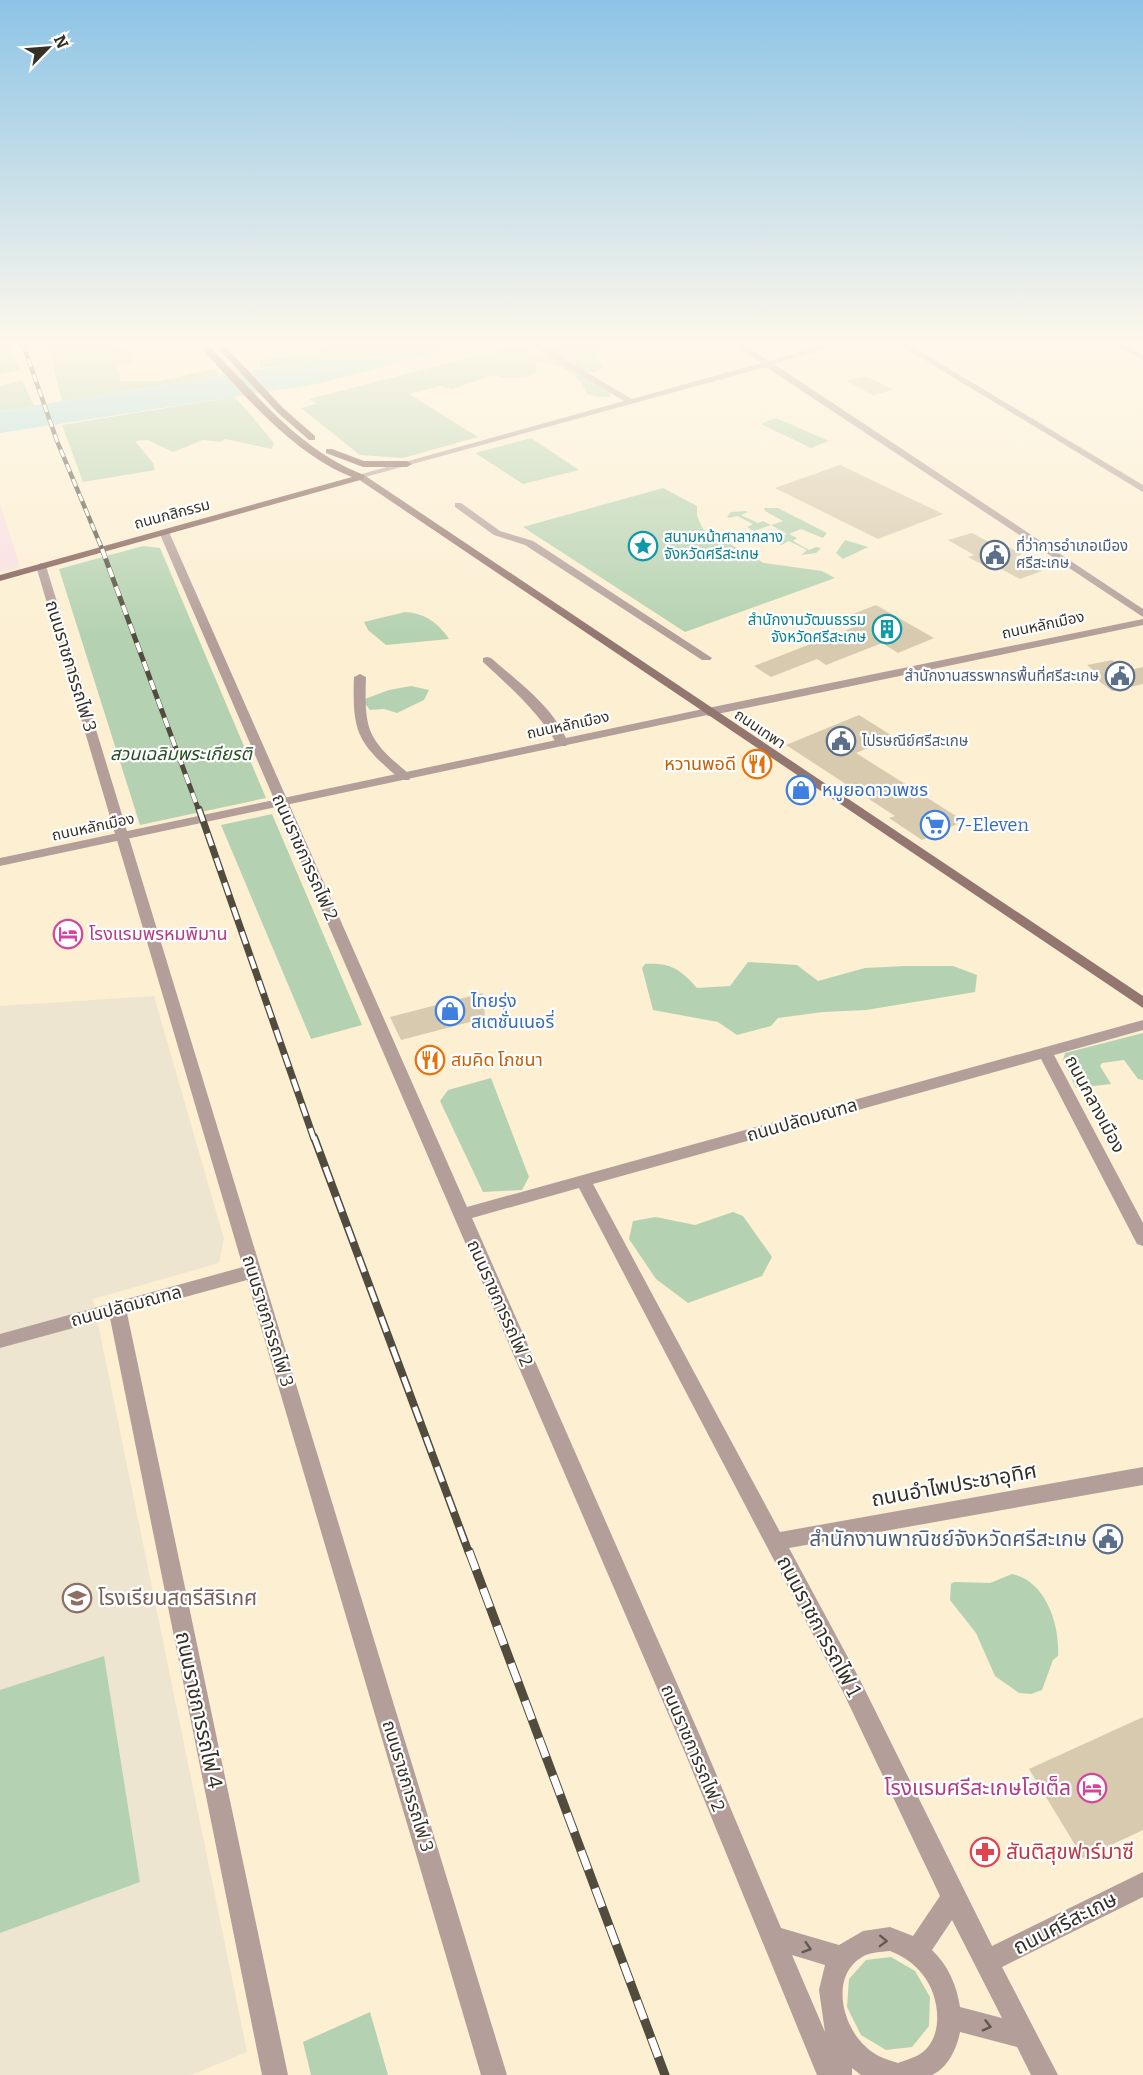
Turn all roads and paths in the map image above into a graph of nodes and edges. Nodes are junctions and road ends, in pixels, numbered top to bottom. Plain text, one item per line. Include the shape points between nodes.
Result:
1 (301, 441) edge
2 (317, 441) edge
3 (491, 441) edge
4 (883, 441) edge
5 (1063, 441) edge
6 (329, 451) junction
7 (317, 454) junction
8 (407, 464) junction
9 (361, 477) junction
10 (1143, 489) edge
11 (306, 493) junction
12 (458, 505) dead end
13 (164, 532) junction
14 (41, 566) junction
15 (0, 578) edge
16 (1143, 614) edge
17 (1143, 622) edge
18 (706, 658) dead end
19 (487, 660) dead end
20 (360, 677) dead end
21 (708, 712) junction
22 (562, 743) junction
23 (405, 777) junction
24 (282, 803) junction
25 (122, 838) junction
26 (0, 862) edge
27 (1143, 1003) edge
28 (1143, 1024) edge
29 (1045, 1052) junction
30 (583, 1181) junction
31 (462, 1215) junction
32 (1143, 1239) edge
33 (253, 1271) junction
34 (117, 1309) junction
35 (0, 1341) edge
36 (1143, 1476) edge
37 (774, 1542) junction
38 (1143, 1884) edge
39 (953, 1897) junction
40 (772, 1937) junction
41 (917, 1952) junction
42 (842, 1958) junction
43 (986, 1962) junction
44 (951, 2017) junction
45 (825, 2035) junction
46 (1024, 2036) junction
47 (275, 2075) edge
48 (494, 2075) edge
49 (830, 2075) edge
50 (839, 2075) edge
51 (898, 2075) edge
52 (1045, 2075) edge

1 - 7 main road
2 - 6 main road
3 - 8 street, ถนนกสิกรรม
4 - 16 street
5 - 10 street
6 - 8 main road via 363,464
6 - 9 main road
7 - 9 main road via 342,472
7 - 11 main road via 329,474
8 - 9 street, ถนนกสิกรรม
9 - 11 main road, ถนนกสิกรรม
9 - 21 main road, ถนนเทพา
11 - 13 main road, ถนนกสิกรรม
12 - 18 street via 497,533 528,543
13 - 14 main road, ถนนกสิกรรม
13 - 24 street, ถนนราชการรถไฟ 2
14 - 15 main road, ถนนกสิกรรม
14 - 25 street, ถนนราชการรถไฟ 3
17 - 21 street, ถนนหลักเมือง
19 - 22 street via 548,721
20 - 23 street via 358,718 368,743
21 - 22 street, ถนนหลักเมือง
21 - 27 main road, ถนนเทพา
22 - 23 street, ถนนหลักเมือง
23 - 24 street, ถนนหลักเมือง
24 - 25 street, ถนนหลักเมือง
24 - 31 street, ถนนราชการรถไฟ 2
25 - 26 street, ถนนหลักเมือง
25 - 33 street, ถนนราชการรถไฟ 3
28 - 29 street, ถนนปลัดมณฑล
29 - 30 street, ถนนปลัดมณฑล
29 - 32 street, ถนนกลางเมือง
30 - 31 street, ถนนปลัดมณฑล
30 - 37 street, ถนนราชการรถไฟ 1
31 - 40 street, ถนนราชการรถไฟ 2
33 - 34 street, ถนนปลัดมณฑล
33 - 48 street, ถนนราชการรถไฟ 3
34 - 35 street, ถนนปลัดมณฑล
34 - 47 street, ถนนราชการรถไฟ 4
36 - 37 street, ถนนอำไพประชาอุทิศ
37 - 39 street, ถนนราชการรถไฟ 1 via 851,1685
38 - 43 street, ถนนศรีสะเกษ
39 - 41 street
39 - 43 street, ถนนราชการรถไฟ 1
40 -> 42 street
40 - 45 street, ถนนราชการรถไฟ 2
42 -> 41 street via 869,1941 893,1941
41 - 44 street via 941,1980 949,1998
42 - 45 street via 833,1973
43 - 46 street, ถนนราชการรถไฟ 1
44 -> 46 street
44 - 51 street via 945,2043 930,2064
45 - 49 street, ถนนราชการรถไฟ 2
45 - 50 street
45 - 51 street via 879,2072
46 - 52 street, ถนนราชการรถไฟ 1

